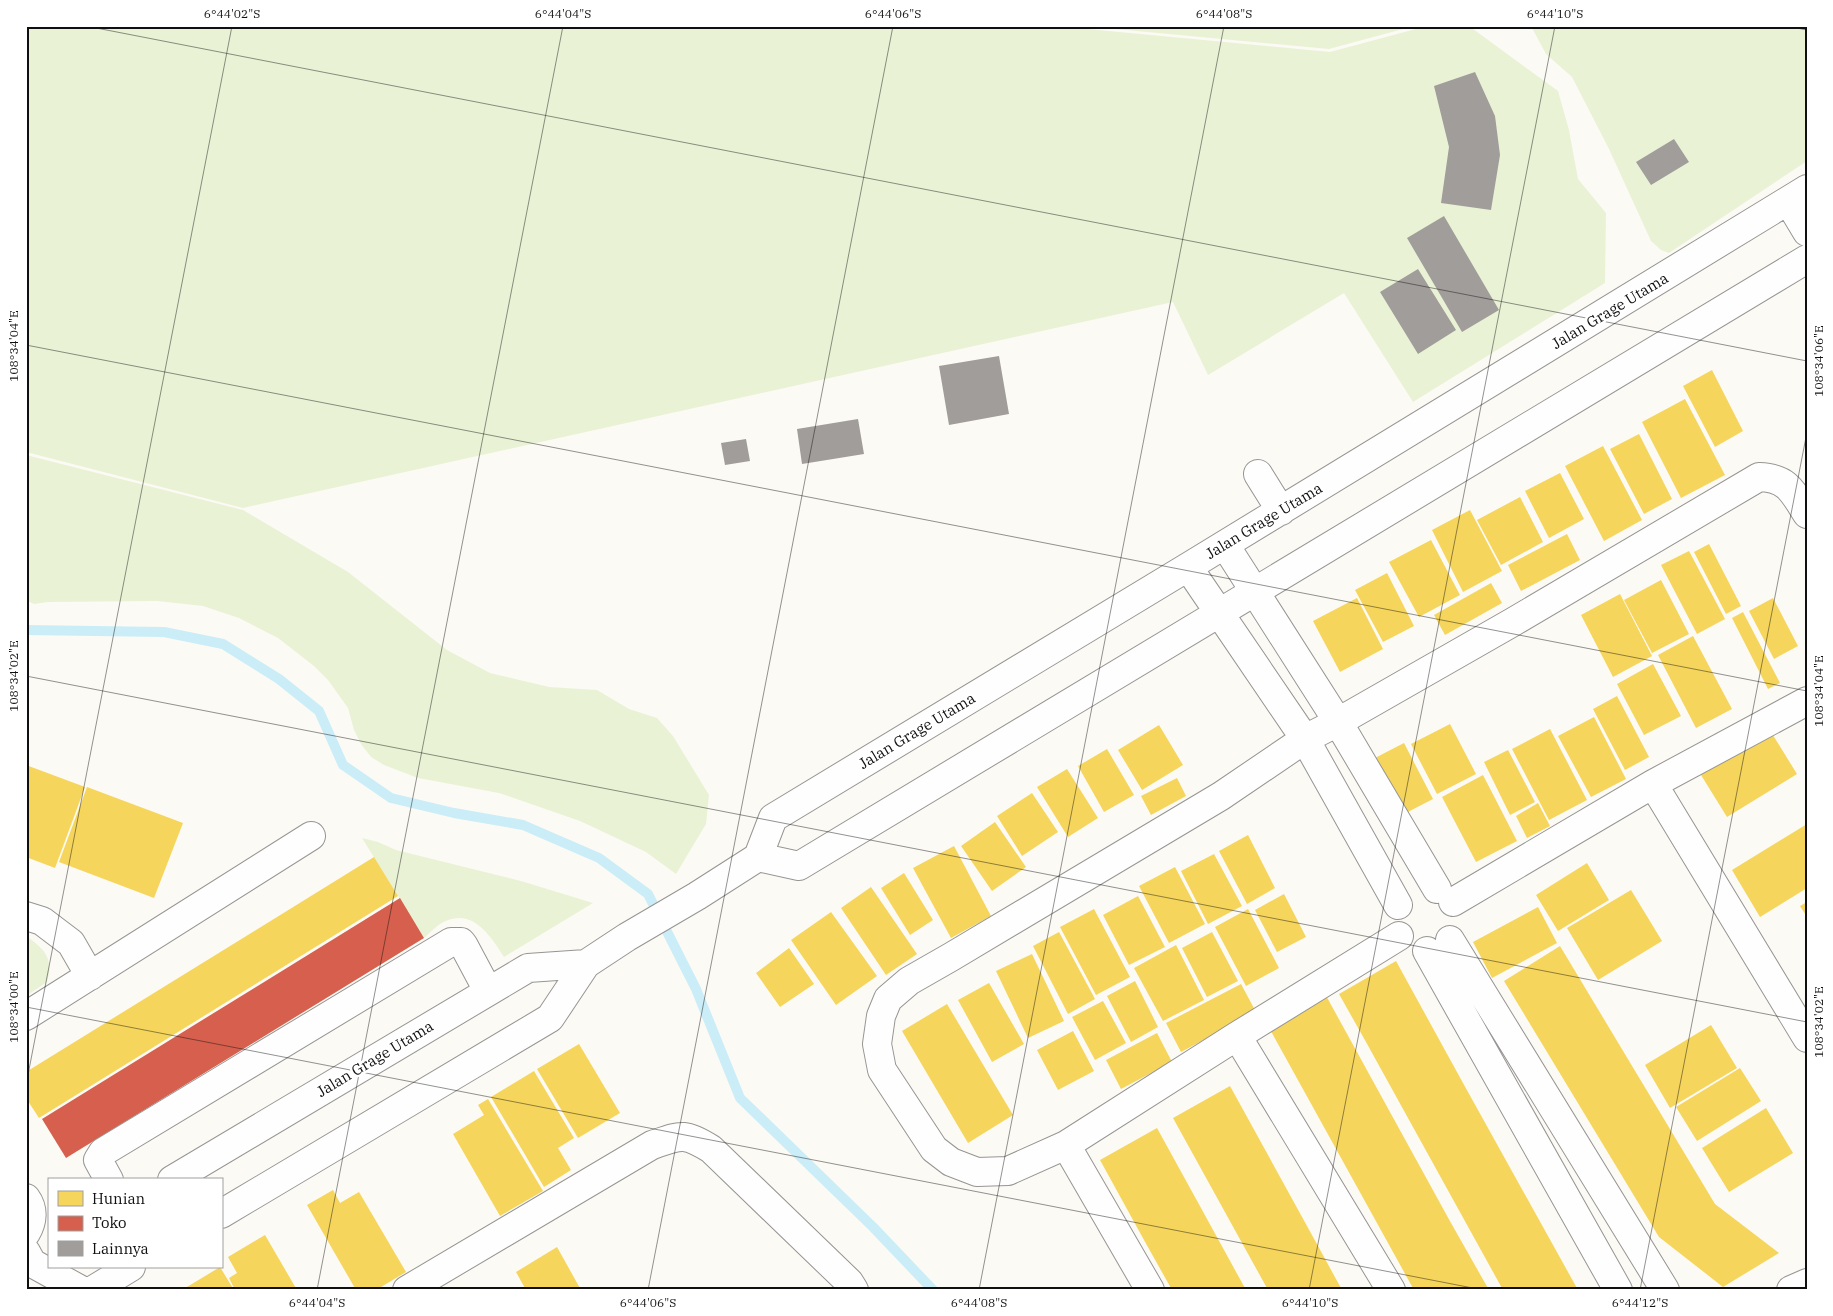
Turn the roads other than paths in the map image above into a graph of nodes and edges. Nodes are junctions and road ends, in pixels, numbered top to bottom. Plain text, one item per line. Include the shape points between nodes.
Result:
1 (1798, 196) edge
2 (1807, 232) edge
3 (1807, 259) edge
4 (1258, 474) dead end
5 (1281, 511) junction
6 (1807, 514) edge
7 (1225, 545) junction
8 (1188, 568) junction
9 (1254, 592) junction
10 (1220, 613) junction
11 (1807, 701) edge
12 (1338, 722) junction
13 (1305, 739) junction
14 (1653, 784) junction
15 (311, 836) dead end
16 (758, 857) junction
17 (1445, 895) junction
18 (1398, 905) junction
19 (26, 916) edge
20 (1399, 936) junction
21 (1439, 946) junction
22 (586, 964) junction
23 (90, 976) junction
24 (488, 991) junction
25 (26, 1016) edge
26 (1237, 1036) junction
27 (1807, 1038) edge
28 (1066, 1145) junction
29 (108, 1178) edge
30 (175, 1178) edge
31 (26, 1198) edge
32 (222, 1213) edge
33 (26, 1233) edge
34 (33, 1259) edge
35 (129, 1268) edge
36 (1807, 1282) edge
37 (846, 1287) edge
38 (81, 1290) edge
39 (93, 1290) edge
40 (407, 1290) edge
41 (1150, 1290) edge
42 (1391, 1290) edge
43 (1618, 1290) edge
44 (1665, 1290) edge
45 (1791, 1290) edge

1 - 2 street, Jalan Grage Utama
1 - 5 street, Jalan Grage Utama
3 - 9 street
4 - 5 street
5 - 7 street, Jalan Grage Utama
6 - 12 street via 1790,488 1776,479 1759,477
7 - 8 street, Jalan Grage Utama
7 - 9 street
8 - 10 street
8 - 16 street, Jalan Grage Utama via 773,818
9 - 10 street
9 - 12 street
10 - 13 street
10 - 16 street via 799,866
11 - 14 street
12 - 13 street
12 - 17 street
13 - 18 street
13 - 28 street via 1221,796 908,981 888,999 881,1016 877,1044 882,1070 934,1149 951,1162 977,1172 1008,1171
14 - 17 street
14 - 27 street
15 - 23 street
16 - 22 street, Jalan Grage Utama
17 - 18 street via 1426,887 1414,889
17 - 21 street via 1458,914 1457,928
18 - 20 street via 1395,926
19 - 23 street via 42,921 71,943
20 - 21 street via 1416,950
20 - 26 street
21 - 43 street
21 - 44 street
22 - 24 street, Jalan Grage Utama via 528,968
22 - 32 street, Jalan Grage Utama via 550,1018
23 - 25 street
24 - 29 street via 461,942 451,942 103,1152 98,1160
24 - 30 street, Jalan Grage Utama
26 - 28 street
26 - 42 street
28 - 41 street
31 - 33 street via 32,1206 31,1223
34 - 38 street
35 - 39 street
36 - 45 street
37 - 40 street via 711,1149 687,1136 676,1136 652,1145

